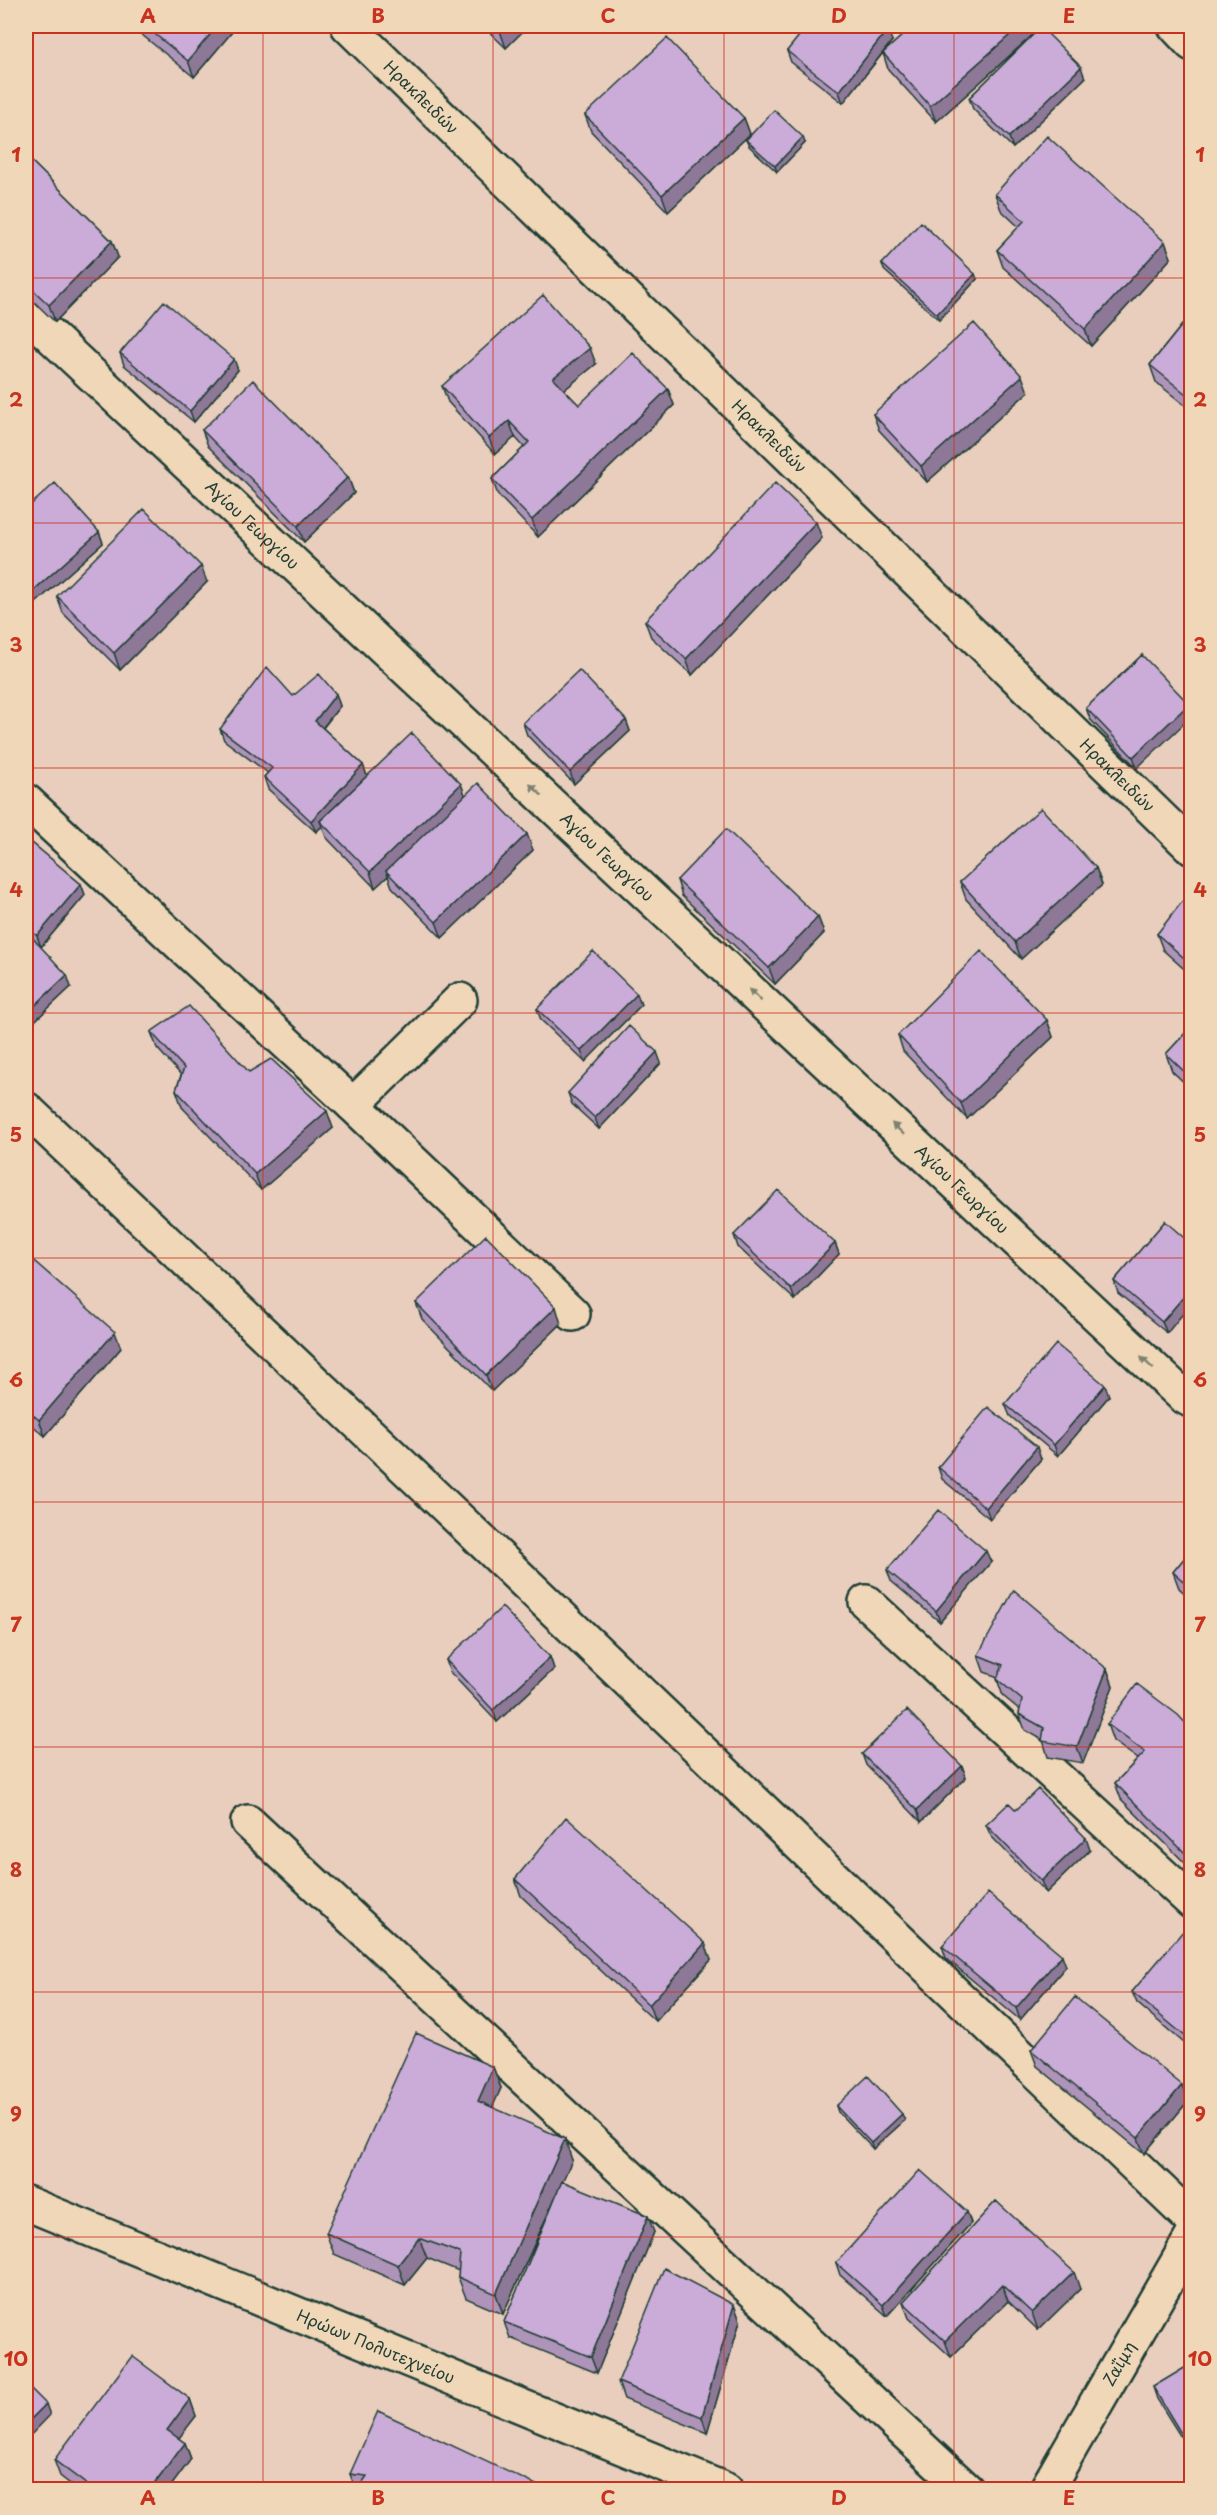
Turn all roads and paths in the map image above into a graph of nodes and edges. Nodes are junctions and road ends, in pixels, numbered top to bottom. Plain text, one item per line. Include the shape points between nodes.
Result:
1 (348, 26) edge
2 (1175, 26) edge
3 (1191, 44) edge
4 (26, 313) edge
5 (26, 801) edge
6 (1191, 848) edge
7 (460, 1000) dead end
8 (353, 1105) junction
9 (26, 1109) edge
10 (573, 1314) dead end
11 (1191, 1401) edge
12 (866, 1602) dead end
13 (248, 1822) dead end
14 (1191, 1902) edge
15 (26, 2203) edge
16 (1191, 2220) edge
17 (1191, 2237) edge
18 (726, 2490) edge
19 (967, 2490) edge
20 (1046, 2490) edge

1 - 6 street, Ηρακλειδών
2 - 3 street
11 -> 4 street, Αγίου Γεωργίου
5 - 8 street
7 - 8 street
8 - 10 street
9 - 16 street
12 - 14 street
13 - 19 street
15 - 18 street, Ηρώων Πολυτεχνείου
17 - 20 street, Ζαΐμη

